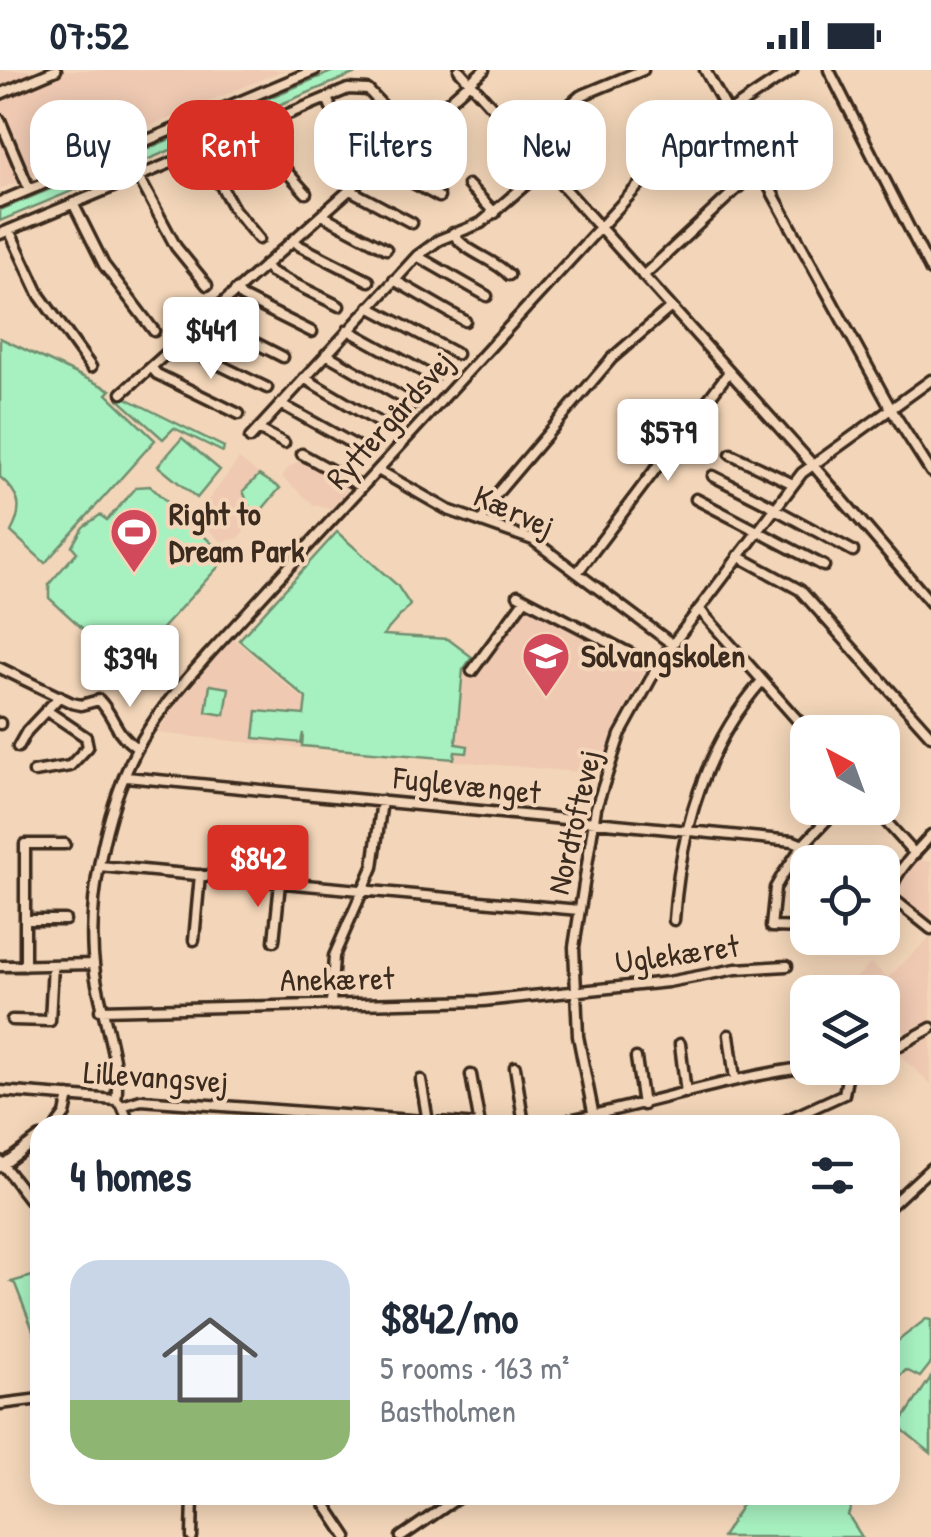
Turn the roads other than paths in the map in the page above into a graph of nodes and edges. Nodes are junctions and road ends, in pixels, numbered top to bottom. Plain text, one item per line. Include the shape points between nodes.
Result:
1 (56, 70) edge
2 (316, 70) edge
3 (459, 70) edge
4 (484, 70) edge
5 (643, 70) edge
6 (705, 70) edge
7 (792, 70) edge
8 (829, 70) edge
9 (470, 83) junction
10 (0, 94) edge
11 (327, 98) joint
12 (378, 100) edge
13 (451, 100) edge
14 (575, 100) edge
15 (720, 100) edge
16 (744, 100) edge
17 (487, 102) edge
18 (294, 112) edge
19 (0, 120) edge
20 (294, 180) edge
21 (468, 185) dead end
22 (29, 190) junction
23 (106, 190) edge
24 (145, 190) edge
25 (223, 190) edge
26 (350, 190) joint
27 (426, 190) edge
28 (521, 190) edge
29 (566, 190) edge
30 (636, 190) edge
31 (735, 190) edge
32 (770, 190) edge
33 (306, 193) dead end
34 (439, 197) dead end
35 (0, 202) edge
36 (73, 204) junction
37 (495, 213) junction
38 (322, 215) junction
39 (412, 223) dead end
40 (600, 228) junction
41 (4, 232) edge
42 (454, 233) junction
43 (258, 239) dead end
44 (293, 240) junction
45 (386, 249) dead end
46 (418, 256) junction
47 (265, 265) junction
48 (931, 270) edge
49 (508, 275) dead end
50 (642, 276) junction
51 (394, 280) junction
52 (369, 281) dead end
53 (207, 284) dead end
54 (236, 290) junction
55 (486, 296) dead end
56 (339, 306) dead end
57 (369, 307) junction
58 (672, 307) junction
59 (207, 316) junction
60 (466, 321) dead end
61 (348, 330) junction
62 (154, 332) dead end
63 (312, 332) dead end
64 (179, 342) junction
65 (326, 354) junction
66 (456, 354) dead end
67 (284, 357) dead end
68 (91, 367) dead end
69 (151, 367) junction
70 (729, 372) junction
71 (433, 377) dead end
72 (304, 378) junction
73 (931, 380) edge
74 (267, 388) dead end
75 (122, 393) dead end
76 (281, 404) junction
77 (412, 404) dead end
78 (891, 409) junction
79 (239, 414) dead end
80 (258, 429) junction
81 (390, 429) dead end
82 (250, 438) dead end
83 (284, 443) dead end
84 (367, 452) dead end
85 (302, 454) dead end
86 (731, 454) dead end
87 (812, 464) junction
88 (378, 470) junction
89 (931, 472) edge
90 (713, 476) dead end
91 (794, 484) junction
92 (362, 488) junction
93 (696, 499) dead end
94 (775, 508) junction
95 (482, 521) junction
96 (757, 532) junction
97 (852, 551) dead end
98 (738, 556) junction
99 (824, 566) dead end
100 (577, 572) junction
101 (931, 602) edge
102 (698, 609) junction
103 (672, 644) junction
104 (656, 667) junction
105 (0, 668) edge
106 (472, 670) dead end
107 (762, 681) junction
108 (60, 696) junction
109 (46, 710) junction
110 (793, 715) edge
111 (931, 736) edge
112 (18, 746) dead end
113 (137, 748) junction
114 (34, 772) dead end
115 (126, 777) junction
116 (382, 802) junction
117 (593, 823) junction
118 (822, 825) edge
119 (889, 825) edge
120 (686, 832) junction
121 (931, 835) edge
122 (65, 844) dead end
123 (800, 845) edge
124 (804, 845) edge
125 (915, 854) junction
126 (100, 866) junction
127 (790, 866) edge
128 (200, 876) junction
129 (280, 883) junction
130 (362, 889) junction
131 (579, 910) junction
132 (25, 920) junction
133 (65, 920) dead end
134 (674, 920) dead end
135 (790, 928) edge
136 (931, 929) edge
137 (194, 940) dead end
138 (274, 941) dead end
139 (93, 964) junction
140 (53, 965) junction
141 (0, 966) edge
142 (25, 966) junction
143 (786, 966) dead end
144 (575, 992) junction
145 (332, 1004) junction
146 (100, 1010) junction
147 (12, 1020) dead end
148 (931, 1028) edge
149 (730, 1035) dead end
150 (680, 1044) dead end
151 (900, 1045) edge
152 (636, 1058) dead end
153 (515, 1067) dead end
154 (790, 1070) edge
155 (471, 1075) dead end
156 (736, 1079) junction
157 (421, 1080) dead end
158 (846, 1085) edge
159 (0, 1090) edge
160 (686, 1093) junction
161 (68, 1096) junction
162 (119, 1103) junction
163 (643, 1105) junction
164 (63, 1115) edge
165 (125, 1115) edge
166 (282, 1115) edge
167 (427, 1115) edge
168 (477, 1115) edge
169 (522, 1115) edge
170 (594, 1115) edge
171 (602, 1115) edge
172 (798, 1115) edge
173 (30, 1144) edge
174 (1, 1164) edge
175 (931, 1168) edge
176 (900, 1197) edge
177 (30, 1200) edge
178 (30, 1400) edge
179 (0, 1404) edge
180 (193, 1505) edge
181 (325, 1505) edge
182 (447, 1505) edge
183 (192, 1537) edge
184 (346, 1537) edge
185 (400, 1537) edge

1 - 10 street
2 - 22 street
3 - 9 street
4 - 9 street
5 - 14 street
6 - 15 street
7 - 16 street, Ryttergårdsvej
8 - 48 street
9 - 13 street
9 - 17 street
11 - 12 street via 348,89 368,90
11 - 18 street
19 - 22 street
20 - 33 street
21 - 37 street
22 - 35 street
23 - 36 street
24 - 53 street via 176,247
25 - 43 street
26 - 38 street
26 - 39 street
27 - 34 street
28 - 37 street
29 - 40 street
30 - 40 street, Ryttergårdsvej
31 - 50 street
32 - 78 street
36 - 41 street
36 - 62 street via 104,265
37 - 42 street
38 - 44 street
38 - 45 street
40 - 50 street
40 - 88 street, Ryttergårdsvej
41 - 68 street
42 - 46 street
42 - 49 street
44 - 47 street
44 - 52 street
46 - 51 street
46 - 55 street
47 - 54 street
47 - 56 street
50 - 58 street
51 - 57 street
51 - 60 street
54 - 59 street
54 - 63 street
57 - 61 street
57 - 66 street
58 - 70 street
58 - 95 street via 612,358 506,482
59 - 64 street
59 - 67 street
61 - 65 street
61 - 71 street
64 - 69 street
64 - 74 street
65 - 72 street
65 - 77 street
69 - 75 street
69 - 79 street
70 - 87 street
70 - 100 street
72 - 76 street
72 - 81 street
73 - 78 street, Nordtoftevej
76 - 80 street
76 - 84 street
78 - 87 street, Nordtoftevej
78 - 89 street
80 - 82 street
80 - 83 street
85 - 92 street
86 - 91 street
87 - 91 street, Nordtoftevej
87 - 101 street
88 - 92 street, Ryttergårdsvej
88 - 95 street, Kærvej via 448,510
90 - 94 street
91 - 94 street, Nordtoftevej
92 - 113 street, Ryttergårdsvej via 177,691
93 - 96 street
94 - 96 street, Nordtoftevej
94 - 97 street
95 - 100 street, Kærvej via 533,540
96 - 98 street, Nordtoftevej
96 - 99 street
98 - 102 street, Nordtoftevej
98 - 111 street via 800,590
100 - 103 street, Kærvej
102 - 103 street, Nordtoftevej
102 - 107 street
103 - 104 street, Nordtoftevej
104 - 106 street via 522,597
104 - 117 street, Nordtoftevej via 620,735
105 - 108 street
107 - 110 street
107 - 120 street via 718,744
108 - 109 street
108 - 113 street via 81,705 99,700 120,736
109 - 112 street
109 - 114 street via 86,737 88,747 70,766
113 - 115 street, Ryttergårdsvej
115 - 116 street, Fuglevænget
115 - 126 street, Ryttergårdsvej
116 - 117 street, Fuglevænget
116 - 130 street via 377,851
117 - 120 street, Fuglevænget
117 - 131 street, Nordtoftevej
118 - 124 street
119 - 125 street
120 - 123 street, Fuglevænget
120 - 134 street
121 - 125 street
122 - 132 street via 25,844
125 - 136 street via 890,892
126 - 128 street
126 - 139 street, Ryttergårdsvej
127 - 135 street via 776,888 772,927
128 - 129 street
128 - 137 street
129 - 130 street
129 - 138 street
130 - 131 street
130 - 145 street via 334,956
131 - 144 street, Nordtoftevej
132 - 133 street
132 - 142 street
139 - 140 street
139 - 146 street, Ryttergårdsvej
140 - 142 street
140 - 147 street via 50,1022
141 - 142 street
143 - 144 street, Uglekæret
144 - 145 street, Anekæret
144 - 170 street, Nordtoftevej
145 - 146 street, Anekæret
146 - 162 street, Ryttergårdsvej
148 - 151 street
149 - 156 street
150 - 160 street
152 - 163 street
153 - 169 street
154 - 156 street
155 - 168 street, Lillevangsvej
156 - 160 street
157 - 167 street
158 - 172 street via 844,1094
159 - 161 street, Lillevangsvej
160 - 163 street
161 - 162 street, Lillevangsvej
161 - 164 street
162 - 165 street, Ryttergårdsvej
162 - 166 street, Lillevangsvej
163 - 171 street
173 - 174 street
174 - 177 street
175 - 176 street
178 - 179 street
180 - 183 street
181 - 184 street
182 - 185 street

